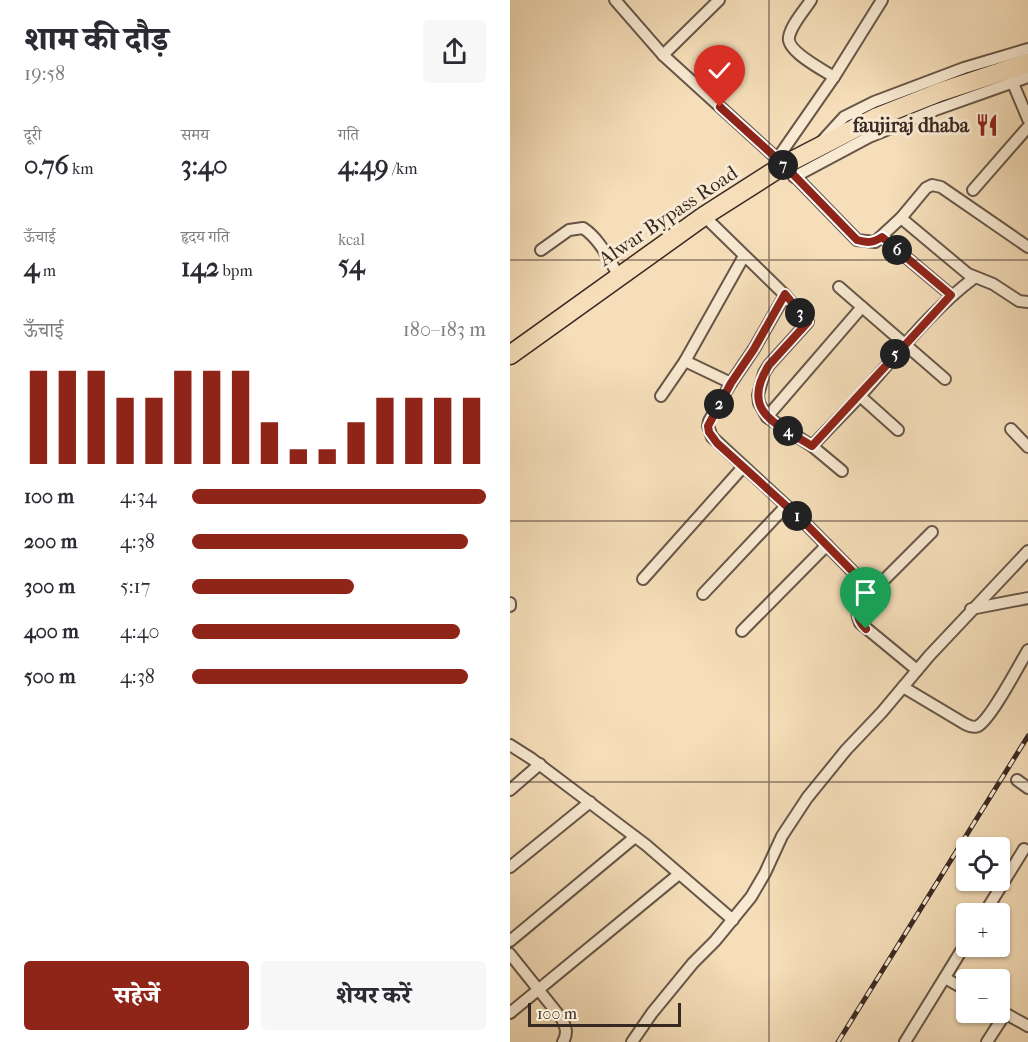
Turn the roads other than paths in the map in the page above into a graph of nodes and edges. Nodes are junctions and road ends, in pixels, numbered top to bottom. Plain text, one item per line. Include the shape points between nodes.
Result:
1 (615, 0) edge
2 (811, 0) edge
3 (882, 0) edge
4 (715, 1) edge
5 (1028, 49) edge
6 (663, 55) junction
7 (1024, 76) edge
8 (834, 77) junction
9 (1028, 118) edge
10 (1028, 127) edge
11 (816, 147) junction
12 (785, 167) junction
13 (973, 190) dead end
14 (704, 216) junction
15 (902, 218) junction
16 (882, 237) junction
17 (1028, 247) edge
18 (541, 250) dead end
19 (744, 256) junction
20 (619, 276) junction
21 (974, 278) junction
22 (839, 287) dead end
23 (785, 294) junction
24 (951, 295) junction
25 (1028, 302) edge
26 (862, 307) junction
27 (904, 344) junction
28 (510, 355) edge
29 (685, 361) junction
30 (945, 379) dead end
31 (731, 383) junction
32 (661, 396) dead end
33 (860, 396) junction
34 (767, 417) junction
35 (1011, 429) dead end
36 (898, 430) dead end
37 (812, 446) junction
38 (1028, 447) edge
39 (743, 467) junction
40 (842, 471) dead end
41 (786, 506) junction
42 (932, 532) dead end
43 (827, 545) junction
44 (1028, 551) edge
45 (643, 579) dead end
46 (870, 583) junction
47 (703, 594) dead end
48 (1028, 598) edge
49 (971, 610) junction
50 (742, 631) dead end
51 (1028, 650) edge
52 (917, 670) junction
53 (903, 687) junction
54 (510, 745) edge
55 (540, 764) junction
56 (1017, 780) dead end
57 (1028, 788) edge
58 (510, 790) edge
59 (590, 802) junction
60 (635, 837) junction
61 (1024, 849) dead end
62 (510, 867) edge
63 (680, 874) junction
64 (991, 903) edge
65 (733, 920) junction
66 (510, 941) edge
67 (510, 954) edge
68 (958, 957) edge
69 (945, 978) junction
70 (956, 984) edge
71 (540, 990) junction
72 (510, 1013) edge
73 (1010, 1016) edge
74 (996, 1023) edge
75 (1028, 1026) edge
76 (563, 1042) edge
77 (632, 1042) edge
78 (905, 1042) edge
79 (987, 1042) edge

1 - 6 street
2 - 8 street via 788,40 795,51
3 - 8 street
4 - 6 street
5 - 11 street via 874,102 844,117
6 - 12 street
7 - 9 street
7 - 11 highway, Alwar Bypass Road via 940,92
7 - 12 street
8 - 12 street
10 - 13 street
11 - 12 highway, Alwar Bypass Road
12 - 14 highway, Alwar Bypass Road
12 - 16 street via 857,240 875,242
14 - 19 street
14 - 20 highway, Alwar Bypass Road
15 - 16 street
15 - 17 street via 926,188 941,187
15 - 21 street
16 - 24 street
18 - 20 street via 569,231 584,228
19 - 23 street
19 - 29 street
20 - 28 highway, Alwar Bypass Road
21 - 24 street
21 - 25 street
22 - 26 street
23 - 31 street
23 - 34 street via 808,322 764,373 758,395
24 - 27 street
26 - 27 street
26 - 34 street
27 - 30 street
27 - 33 street
29 - 31 street
29 - 32 street
31 - 39 street via 708,426 712,437
33 - 36 street
33 - 37 street
34 - 37 street
35 - 38 street
37 - 40 street
39 - 41 street
39 - 45 street
41 - 43 street
41 - 47 street
42 - 46 street via 886,578
43 - 46 street via 861,580
43 - 50 street
44 - 49 street
46 - 52 street via 856,608 860,623
48 - 49 street
49 - 52 street
51 - 53 street via 978,726 965,724
52 - 53 street
53 - 65 street via 807,798
54 - 55 street
55 - 58 street
55 - 59 street
56 - 57 street
59 - 60 street
59 - 62 street
60 - 63 street
60 - 66 street
61 - 64 street
63 - 65 street
63 - 71 street
65 - 77 street via 693,963
67 - 71 street
68 - 69 street
69 - 70 street
69 - 78 street
71 - 72 street
71 - 76 street via 566,1028
73 - 75 street
74 - 79 street

